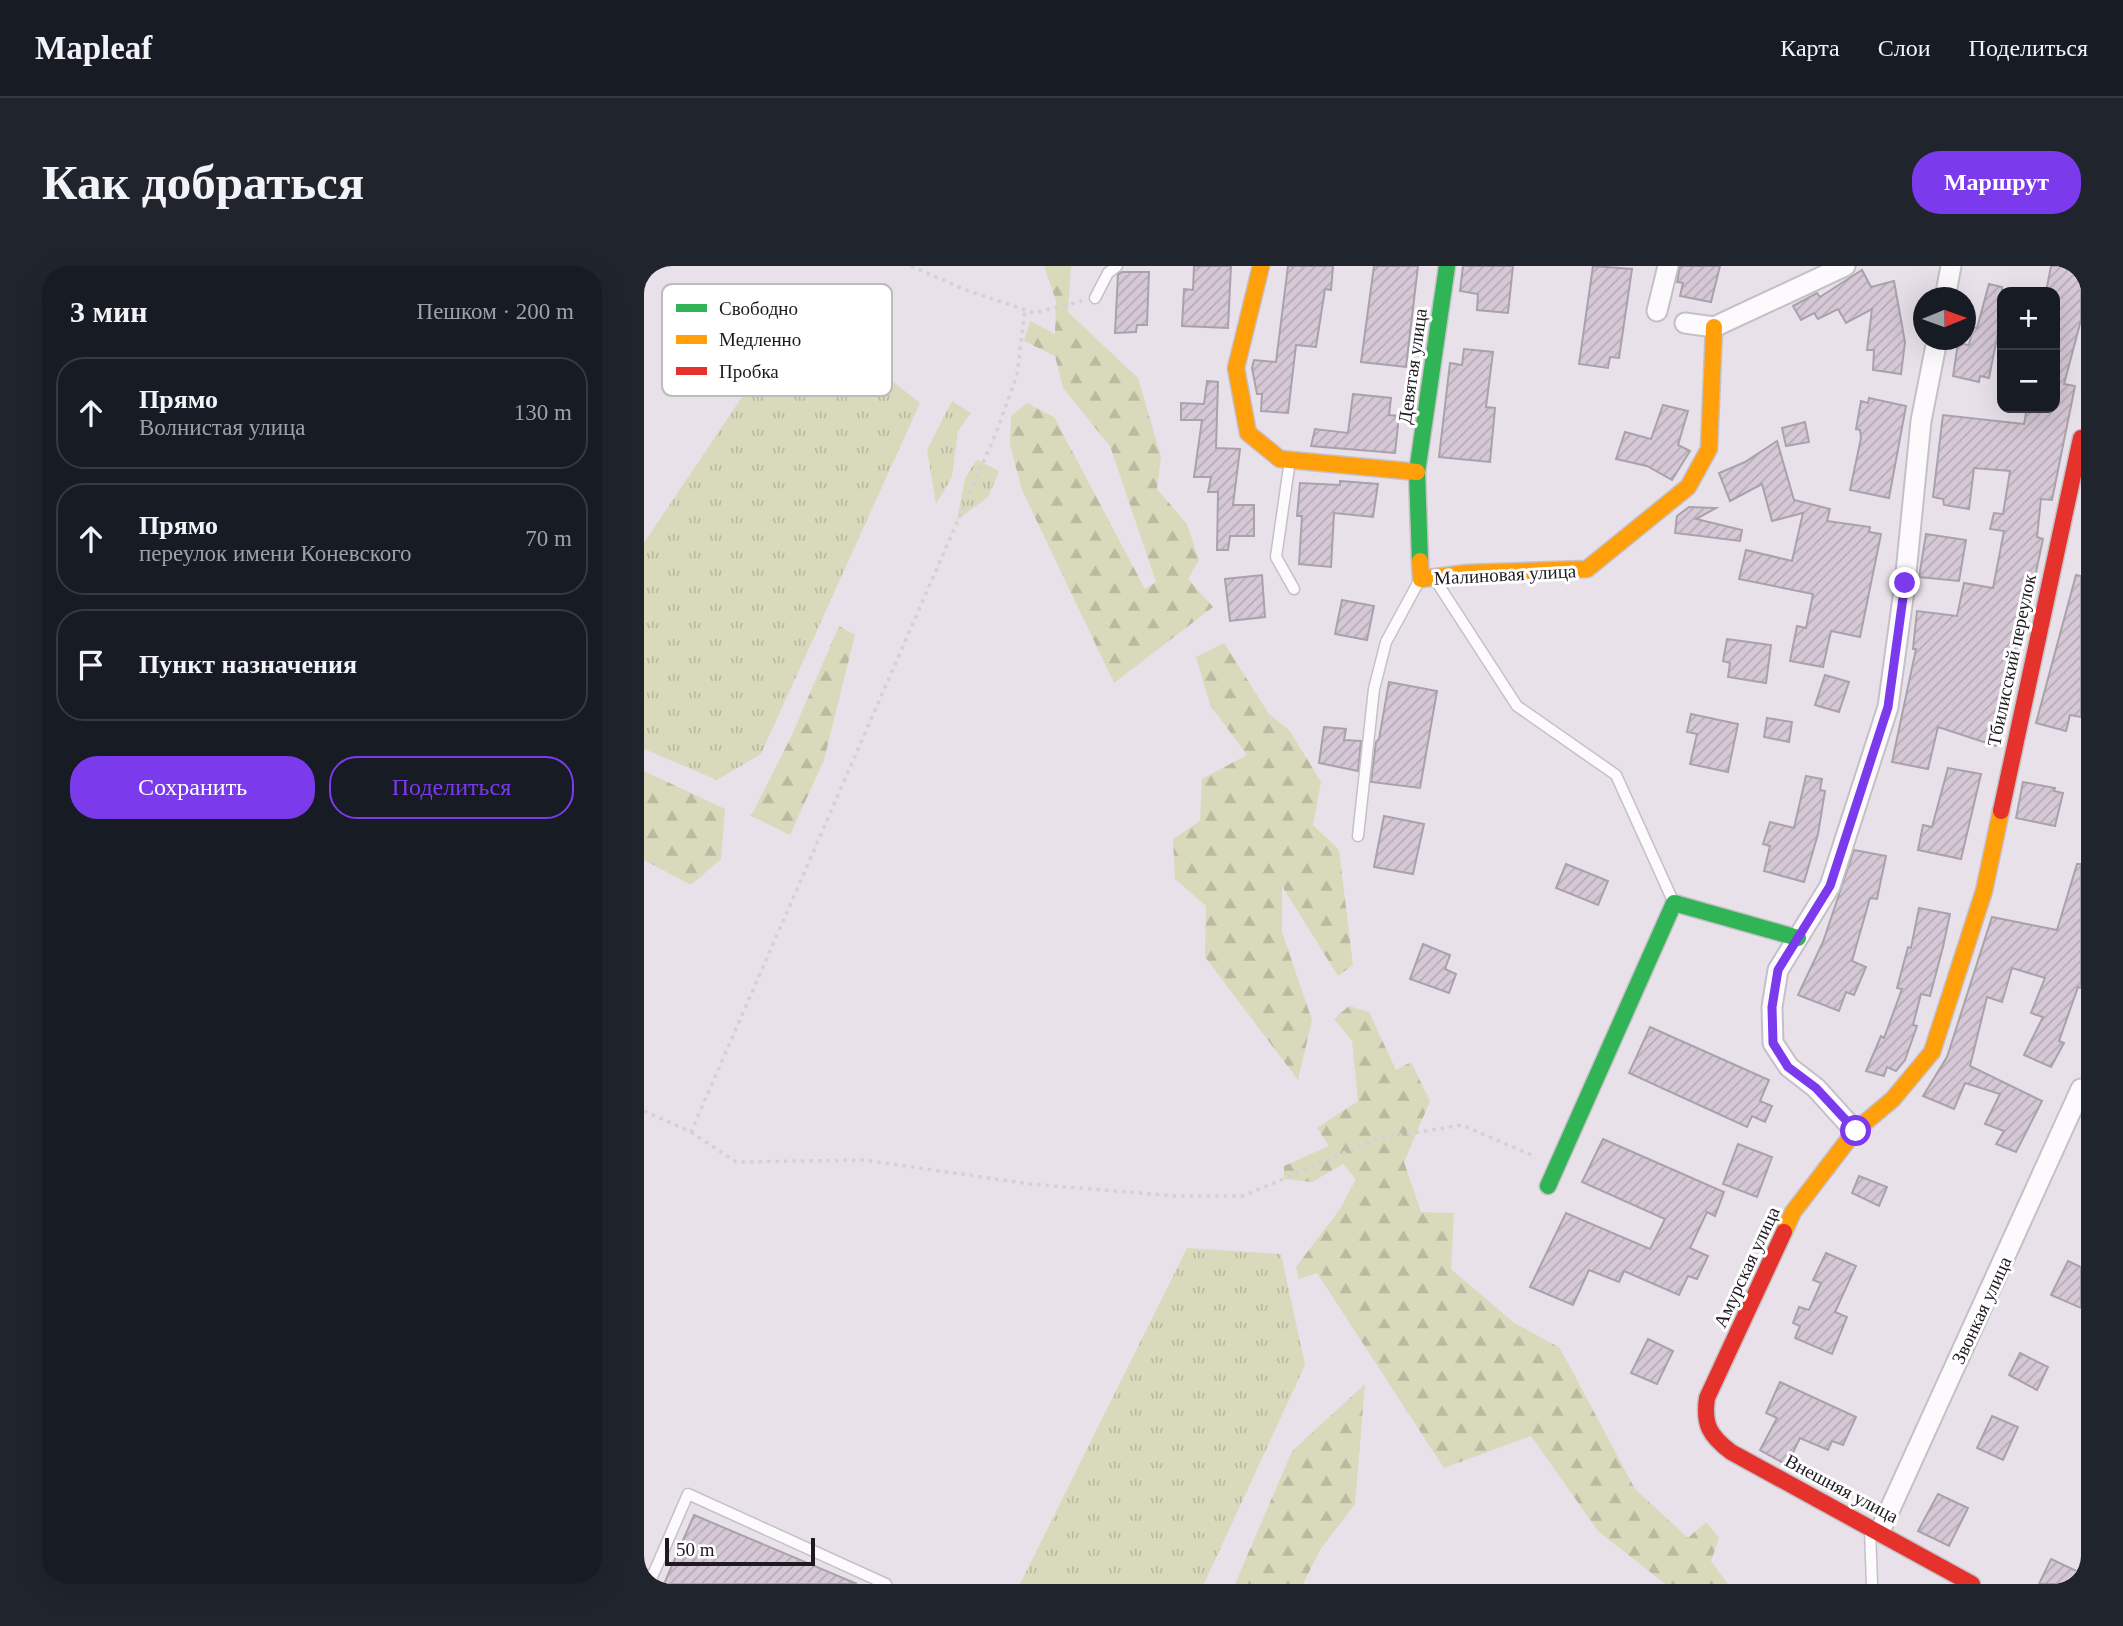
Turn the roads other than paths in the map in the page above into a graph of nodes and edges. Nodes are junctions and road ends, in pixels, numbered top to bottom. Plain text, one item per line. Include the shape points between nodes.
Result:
1 (1117, 266) edge
2 (1261, 266) edge
3 (1447, 266) edge
4 (1668, 266) edge
5 (1845, 266) edge
6 (1951, 266) edge
7 (1947, 287) edge
8 (1095, 298) road end
9 (1657, 311) dead end
10 (1685, 323) dead end
11 (1714, 327) junction
12 (1935, 350) edge
13 (2081, 438) edge
14 (1290, 460) junction
15 (1417, 472) junction
16 (1427, 578) junction
17 (1294, 589) dead end
18 (1358, 836) dead end
19 (1984, 891) joint
20 (1674, 904) junction
21 (1798, 938) junction
22 (2081, 1088) edge
23 (1856, 1131) junction
24 (1548, 1186) dead end
25 (1703, 1419) joint
26 (1875, 1529) junction
27 (649, 1584) edge
28 (886, 1584) edge
29 (1872, 1584) edge
30 (1972, 1584) edge

1 - 8 lane
2 - 14 street via 1236,369 1248,433 1280,459
3 - 15 street, Девятая улица
4 - 9 street
5 - 11 street
6 - 7 street
10 - 11 street
11 - 16 street, Малиновая улица via 1709,449 1688,487 1587,569
12 - 21 street via 1921,421 1888,707 1830,886
13 - 19 street, Тбилисский переулок
14 - 15 street
14 - 17 lane via 1276,558
15 - 16 street, Девятая улица
16 - 18 lane via 1386,642 1374,689
16 - 20 lane via 1517,706 1616,775
19 - 23 street, Амурская улица via 1932,1052 1893,1099
20 - 21 street
20 - 24 street
21 - 23 street via 1778,970 1773,1043 1788,1067 1816,1088
22 - 26 street, Звонкая улица
23 - 25 street, Амурская улица via 1793,1212 1707,1398
25 - 26 street, Внешняя улица via 1710,1436 1731,1452
26 - 29 lane
26 - 30 street, Внешняя улица
27 - 28 lane via 688,1494

